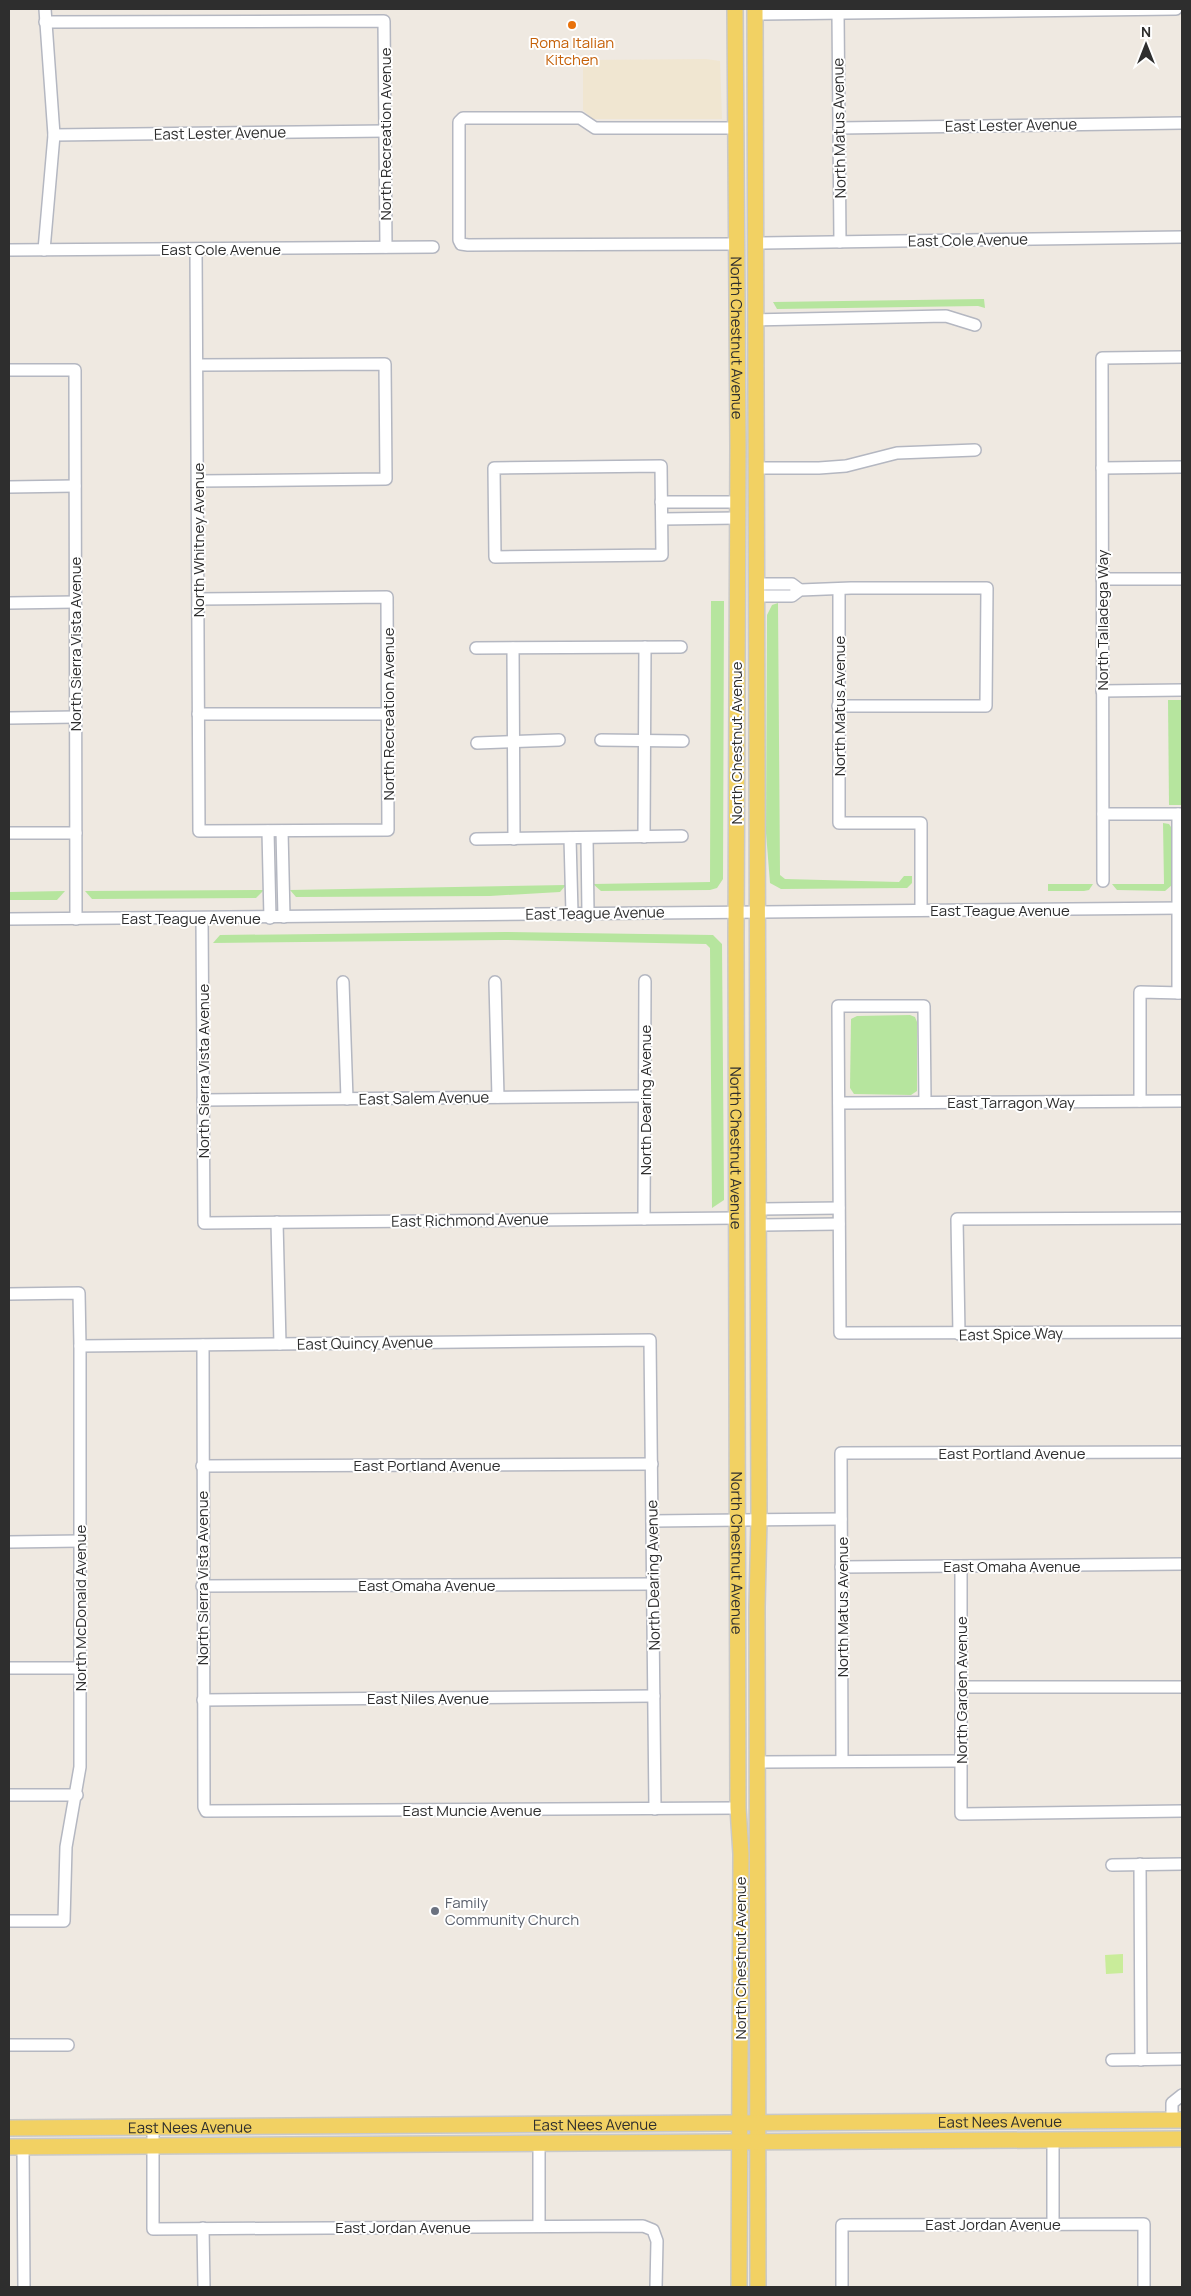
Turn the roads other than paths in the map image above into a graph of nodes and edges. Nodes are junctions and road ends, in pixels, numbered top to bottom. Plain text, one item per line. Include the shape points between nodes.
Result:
1 (46, 9) edge
2 (735, 9) edge
3 (1078, 9) edge
4 (1176, 9) edge
5 (754, 10) edge
6 (838, 13) junction
7 (245, 15) edge
8 (46, 22) junction
9 (1182, 123) edge
10 (735, 128) junction
11 (839, 128) junction
12 (386, 131) junction
13 (54, 135) junction
14 (1182, 237) edge
15 (840, 242) junction
16 (755, 243) junction
17 (736, 244) junction
18 (386, 247) junction
19 (434, 247) dead end
20 (196, 249) junction
21 (9, 250) edge
22 (44, 250) junction
23 (755, 320) junction
24 (975, 325) dead end
25 (1182, 357) edge
26 (198, 365) junction
27 (9, 370) edge
28 (975, 450) dead end
29 (1182, 467) edge
30 (756, 468) junction
31 (1102, 468) junction
32 (198, 481) junction
33 (75, 486) junction
34 (9, 487) edge
35 (661, 502) junction
36 (691, 502) junction
37 (738, 502) junction
38 (738, 518) junction
39 (662, 519) junction
40 (692, 519) junction
41 (1102, 579) junction
42 (1182, 579) edge
43 (839, 589) junction
44 (756, 590) junction
45 (198, 599) junction
46 (75, 602) junction
47 (9, 603) edge
48 (645, 647) junction
49 (682, 647) dead end
50 (476, 648) dead end
51 (513, 648) junction
52 (1182, 690) edge
53 (1102, 691) junction
54 (838, 706) junction
55 (198, 714) junction
56 (388, 714) junction
57 (76, 717) junction
58 (9, 718) edge
59 (559, 740) dead end
60 (601, 740) dead end
61 (645, 740) junction
62 (683, 741) dead end
63 (513, 742) junction
64 (477, 743) dead end
65 (1103, 814) junction
66 (1180, 814) edge
67 (268, 831) junction
68 (282, 831) junction
69 (9, 833) edge
70 (76, 833) junction
71 (682, 836) dead end
72 (644, 837) junction
73 (570, 838) junction
74 (587, 838) junction
75 (476, 839) dead end
76 (514, 839) junction
77 (1180, 858) edge
78 (571, 868) junction
79 (587, 868) junction
80 (1103, 881) dead end
81 (1180, 908) edge
82 (921, 910) junction
83 (736, 911) junction
84 (757, 911) junction
85 (572, 913) junction
86 (588, 913) junction
87 (284, 917) junction
88 (202, 918) junction
89 (270, 918) junction
90 (9, 919) edge
91 (76, 919) junction
92 (1180, 949) edge
93 (645, 980) dead end
94 (343, 982) dead end
95 (495, 982) dead end
96 (1180, 992) edge
97 (645, 1096) junction
98 (498, 1097) junction
99 (347, 1099) junction
100 (202, 1100) junction
101 (1182, 1100) edge
102 (1140, 1101) junction
103 (925, 1102) junction
104 (839, 1103) junction
105 (792, 1208) junction
106 (839, 1208) junction
107 (758, 1209) junction
108 (737, 1218) junction
109 (1182, 1218) edge
110 (644, 1219) junction
111 (277, 1222) junction
112 (204, 1223) joint
113 (840, 1224) junction
114 (758, 1225) junction
115 (792, 1225) junction
116 (9, 1294) edge
117 (1182, 1332) edge
118 (959, 1334) junction
119 (650, 1340) joint
120 (280, 1344) junction
121 (202, 1345) junction
122 (80, 1346) junction
123 (759, 1371) junction
124 (1182, 1452) edge
125 (841, 1454) joint
126 (652, 1464) junction
127 (202, 1466) junction
128 (841, 1519) junction
129 (737, 1520) junction
130 (759, 1520) junction
131 (652, 1521) junction
132 (80, 1541) junction
133 (9, 1542) edge
134 (1182, 1564) edge
135 (961, 1566) junction
136 (841, 1567) junction
137 (653, 1584) junction
138 (202, 1586) junction
139 (9, 1668) edge
140 (80, 1668) junction
141 (961, 1687) junction
142 (1182, 1687) edge
143 (654, 1696) junction
144 (203, 1700) junction
145 (842, 1761) junction
146 (961, 1761) junction
147 (758, 1762) junction
148 (9, 1795) edge
149 (77, 1795) junction
150 (738, 1808) junction
151 (655, 1809) junction
152 (1182, 1811) edge
153 (206, 1812) joint
154 (757, 1851) junction
155 (1140, 1864) junction
156 (1182, 1864) edge
157 (1112, 1865) dead end
158 (9, 1921) edge
159 (9, 2045) edge
160 (68, 2045) dead end
161 (1112, 2060) dead end
162 (1141, 2060) junction
163 (1182, 2060) edge
164 (1182, 2095) edge
165 (1177, 2120) edge
166 (739, 2123) junction
167 (758, 2123) junction
168 (520, 2124) junction
169 (153, 2127) junction
170 (9, 2128) edge
171 (1182, 2140) edge
172 (1053, 2141) junction
173 (739, 2142) junction
174 (758, 2142) junction
175 (539, 2144) junction
176 (383, 2145) junction
177 (153, 2146) junction
178 (16, 2147) edge
179 (1053, 2224) junction
180 (539, 2226) junction
181 (204, 2228) junction
182 (24, 2287) edge
183 (204, 2287) edge
184 (656, 2287) edge
185 (739, 2287) edge
186 (758, 2287) edge
187 (842, 2287) edge
188 (1144, 2287) edge

1 - 8 street
2 - 10 main road, North Chestnut Avenue
3 - 4 street
3 - 6 street
5 - 6 street
5 - 16 main road, North Chestnut Avenue
6 - 11 street, North Matus Avenue
7 - 8 street
7 - 12 street, North Recreation Avenue via 384,20
8 - 13 street
9 - 11 street, East Lester Avenue
10 - 16 main road via 744,146 744,229
10 - 17 main road, North Chestnut Avenue
10 - 17 street via 595,128 580,118 463,118 459,122 459,240 461,244 468,245
11 - 15 street, North Matus Avenue
12 - 13 street, East Lester Avenue
12 - 18 street, North Recreation Avenue
13 - 22 street
14 - 15 street, East Cole Avenue
15 - 16 street, East Cole Avenue
16 - 23 main road, North Chestnut Avenue
17 - 23 main road via 745,255 746,308
17 - 37 main road, North Chestnut Avenue
18 - 19 street, East Cole Avenue
18 - 20 street, East Cole Avenue
20 - 22 street, East Cole Avenue
20 - 26 street, North Whitney Avenue
21 - 22 street, East Cole Avenue
23 - 24 street via 946,316
23 - 30 main road, North Chestnut Avenue
25 - 31 street, North Talladega Way via 1102,358
26 - 32 street, North Whitney Avenue
26 - 32 street via 385,364 386,479
27 - 33 street, North Sierra Vista Avenue via 75,370
28 - 30 street via 897,453 846,466
29 - 31 street
30 - 44 main road, North Chestnut Avenue
31 - 41 street, North Talladega Way
32 - 45 street, North Whitney Avenue
33 - 34 street
33 - 46 street, North Sierra Vista Avenue
35 - 36 street
35 - 39 street
35 - 39 street via 661,466 494,468 495,557 662,555
36 - 37 street
36 - 40 street
37 - 38 main road, North Chestnut Avenue
37 - 44 main road via 744,526 745,584 751,595
38 - 40 street
38 - 83 main road, North Chestnut Avenue
39 - 40 street
41 - 42 street
41 - 53 street, North Talladega Way
43 - 44 street via 800,590 792,596
43 - 54 street, North Matus Avenue
43 - 54 street via 987,588 986,706
44 - 84 main road, North Chestnut Avenue
45 - 55 street, North Whitney Avenue
45 - 56 street, North Recreation Avenue via 387,597
46 - 47 street
46 - 57 street, North Sierra Vista Avenue
48 - 49 street
48 - 51 street
48 - 61 street
50 - 51 street
51 - 63 street
52 - 53 street
53 - 65 street, North Talladega Way
54 - 82 street, North Matus Avenue via 839,822 921,823
55 - 56 street
55 - 67 street, North Whitney Avenue via 199,831
56 - 68 street, North Recreation Avenue via 388,830
57 - 58 street
57 - 70 street, North Sierra Vista Avenue
59 - 63 street
60 - 61 street
61 - 62 street
61 - 72 street
63 - 64 street
63 - 76 street
65 - 66 street
65 - 80 street, North Talladega Way
66 - 77 street
67 - 68 street
67 - 89 street
68 - 87 street
69 - 70 street
70 - 91 street, North Sierra Vista Avenue
71 - 72 street
72 - 74 street
73 - 74 street
73 - 76 street
73 - 78 street
74 - 79 street
75 - 76 street
77 - 81 street
78 - 79 street
78 - 85 street
79 - 86 street
81 - 82 street, East Teague Avenue
81 - 92 street
82 - 84 street, East Teague Avenue
83 - 84 street, East Teague Avenue
83 - 86 street, East Teague Avenue
83 - 108 main road, North Chestnut Avenue
84 - 107 main road, North Chestnut Avenue
85 - 86 street, East Teague Avenue
85 - 87 street, East Teague Avenue
87 - 89 street, East Teague Avenue
88 - 89 street, East Teague Avenue
88 - 91 street, East Teague Avenue
88 - 100 street, North Sierra Vista Avenue
90 - 91 street, East Teague Avenue
92 - 96 street
93 - 97 street, North Dearing Avenue
94 - 99 street
95 - 98 street
96 - 102 street via 1140,992
97 - 98 street, East Salem Avenue
97 - 110 street, North Dearing Avenue
98 - 99 street, East Salem Avenue
99 - 100 street, East Salem Avenue
100 - 112 street, North Sierra Vista Avenue
101 - 102 street, East Tarragon Way
102 - 103 street, East Tarragon Way
103 - 104 street, East Tarragon Way
103 - 104 street via 924,1006 838,1006
104 - 106 street
105 - 106 street
105 - 107 street
105 - 115 street
106 - 113 street
107 - 114 main road, North Chestnut Avenue
108 - 110 street, East Richmond Avenue
108 - 123 main road via 747,1225 747,1306
108 - 129 main road, North Chestnut Avenue
109 - 118 street via 957,1220
110 - 111 street, East Richmond Avenue
111 - 112 street, East Richmond Avenue
111 - 120 street
113 - 115 street
113 - 118 street, East Spice Way via 840,1334
114 - 115 street
114 - 123 main road, North Chestnut Avenue
116 - 122 street, North McDonald Avenue via 79,1294
117 - 118 street, East Spice Way
119 - 120 street, East Quincy Avenue
119 - 126 street, North Dearing Avenue
120 - 121 street, East Quincy Avenue
121 - 122 street, East Quincy Avenue
121 - 127 street, North Sierra Vista Avenue
122 - 132 street, North McDonald Avenue
123 - 130 main road, North Chestnut Avenue
124 - 125 street, East Portland Avenue
125 - 128 street, North Matus Avenue
126 - 127 street, East Portland Avenue
126 - 131 street, North Dearing Avenue
127 - 138 street, North Sierra Vista Avenue
128 - 130 street
128 - 136 street, North Matus Avenue
129 - 130 street
129 - 131 street
129 - 150 main road, North Chestnut Avenue
130 - 147 main road, North Chestnut Avenue
131 - 137 street, North Dearing Avenue
132 - 133 street
132 - 140 street, North McDonald Avenue
134 - 135 street, East Omaha Avenue
135 - 136 street, East Omaha Avenue
135 - 141 street, North Garden Avenue
136 - 145 street, North Matus Avenue
137 - 138 street, East Omaha Avenue
137 - 143 street, North Dearing Avenue
138 - 144 street, North Sierra Vista Avenue
139 - 140 street
140 - 149 street, North McDonald Avenue
141 - 142 street
141 - 146 street, North Garden Avenue
143 - 144 street, East Niles Avenue
143 - 151 street, North Dearing Avenue
144 - 153 street, North Sierra Vista Avenue
145 - 146 street
145 - 147 street
146 - 152 street, North Garden Avenue via 961,1814
147 - 154 main road, North Chestnut Avenue
148 - 149 street
149 - 158 street, North McDonald Avenue via 66,1847 64,1921
150 - 151 street, East Muncie Avenue
150 - 154 main road via 747,1818 748,1839
150 - 166 main road, North Chestnut Avenue via 741,1854
151 - 153 street, East Muncie Avenue
154 - 167 main road, North Chestnut Avenue
155 - 156 street
155 - 157 street
155 - 162 street
159 - 160 street
161 - 162 street
162 - 163 street
164 - 165 street via 1172,2103
165 - 167 main road, East Nees Avenue
165 - 172 main road via 1133,2130 1068,2130
166 - 167 main road, East Nees Avenue
166 - 168 main road, East Nees Avenue
166 - 173 main road, North Chestnut Avenue
167 - 174 main road, North Chestnut Avenue
168 - 169 main road, East Nees Avenue
168 - 176 main road via 519,2130 509,2134 429,2135
169 - 170 main road, East Nees Avenue
169 - 177 street
171 - 172 main road, East Nees Avenue
172 - 174 main road, East Nees Avenue
172 - 179 street
173 - 174 main road, East Nees Avenue
173 - 175 main road, East Nees Avenue
173 - 185 main road, North Chestnut Avenue
174 - 186 main road, North Chestnut Avenue
175 - 176 main road, East Nees Avenue
175 - 180 street
176 - 177 main road, East Nees Avenue
177 - 178 main road, East Nees Avenue
177 - 181 street, East Jordan Avenue via 153,2229
178 - 182 street
179 - 187 street, East Jordan Avenue via 842,2225
179 - 188 street, East Jordan Avenue via 1144,2224
180 - 181 street, East Jordan Avenue
180 - 184 street, East Jordan Avenue via 643,2226 653,2230
181 - 183 street

